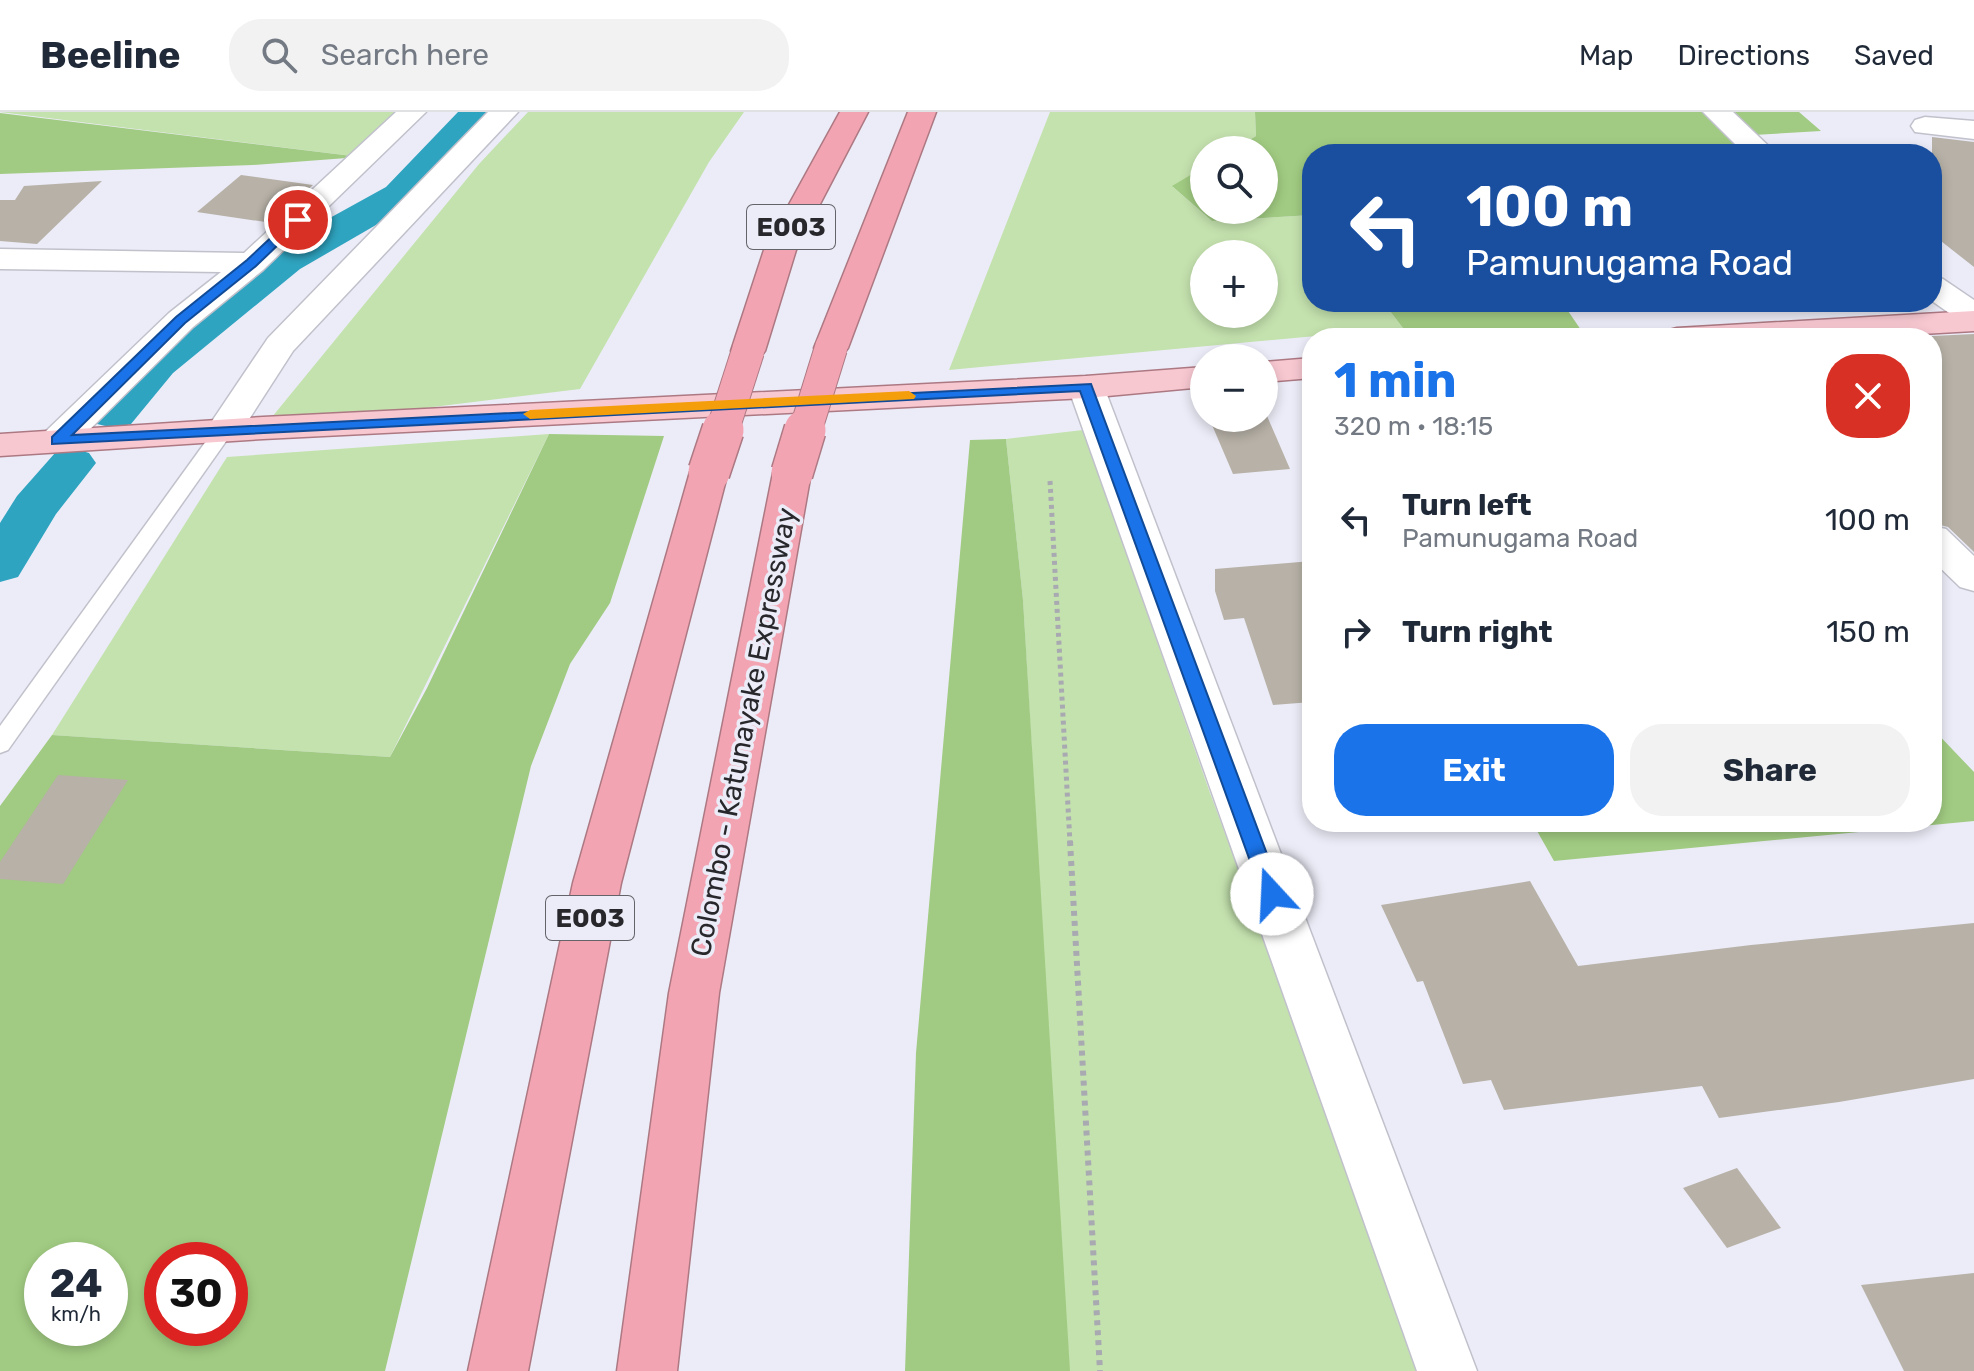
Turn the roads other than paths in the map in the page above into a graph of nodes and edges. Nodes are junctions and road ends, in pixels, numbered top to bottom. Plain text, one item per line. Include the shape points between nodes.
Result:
1 (412, 112) edge
2 (504, 112) edge
3 (854, 112) edge
4 (922, 112) edge
5 (1717, 112) edge
6 (1925, 126) dead end
7 (1974, 130) edge
8 (1751, 144) edge
9 (0, 259) edge
10 (252, 263) junction
11 (1942, 294) edge
12 (1974, 318) edge
13 (1827, 328) edge
14 (1302, 369) edge
15 (1278, 371) edge
16 (1190, 378) edge
17 (1086, 387) junction
18 (224, 430) junction
19 (58, 440) junction
20 (0, 445) edge
21 (1942, 548) edge
22 (1974, 578) edge
23 (0, 744) edge
24 (498, 1371) edge
25 (647, 1371) edge
26 (1447, 1371) edge

1 - 10 street
2 - 18 street via 280,345
3 - 24 highway, E003, bridge via 780,250 709,472 597,883
4 - 25 highway, Colombo - Katunayake Expressway / E003, bridge via 831,348 792,473 694,993
5 - 8 street
6 - 7 street
9 - 10 street
10 - 19 street via 181,320
11 - 12 street
12 - 13 main road
14 - 15 main road
16 - 17 main road
17 - 18 main road
17 - 26 street
18 - 19 main road
18 - 23 lane
19 - 20 main road
21 - 22 street

